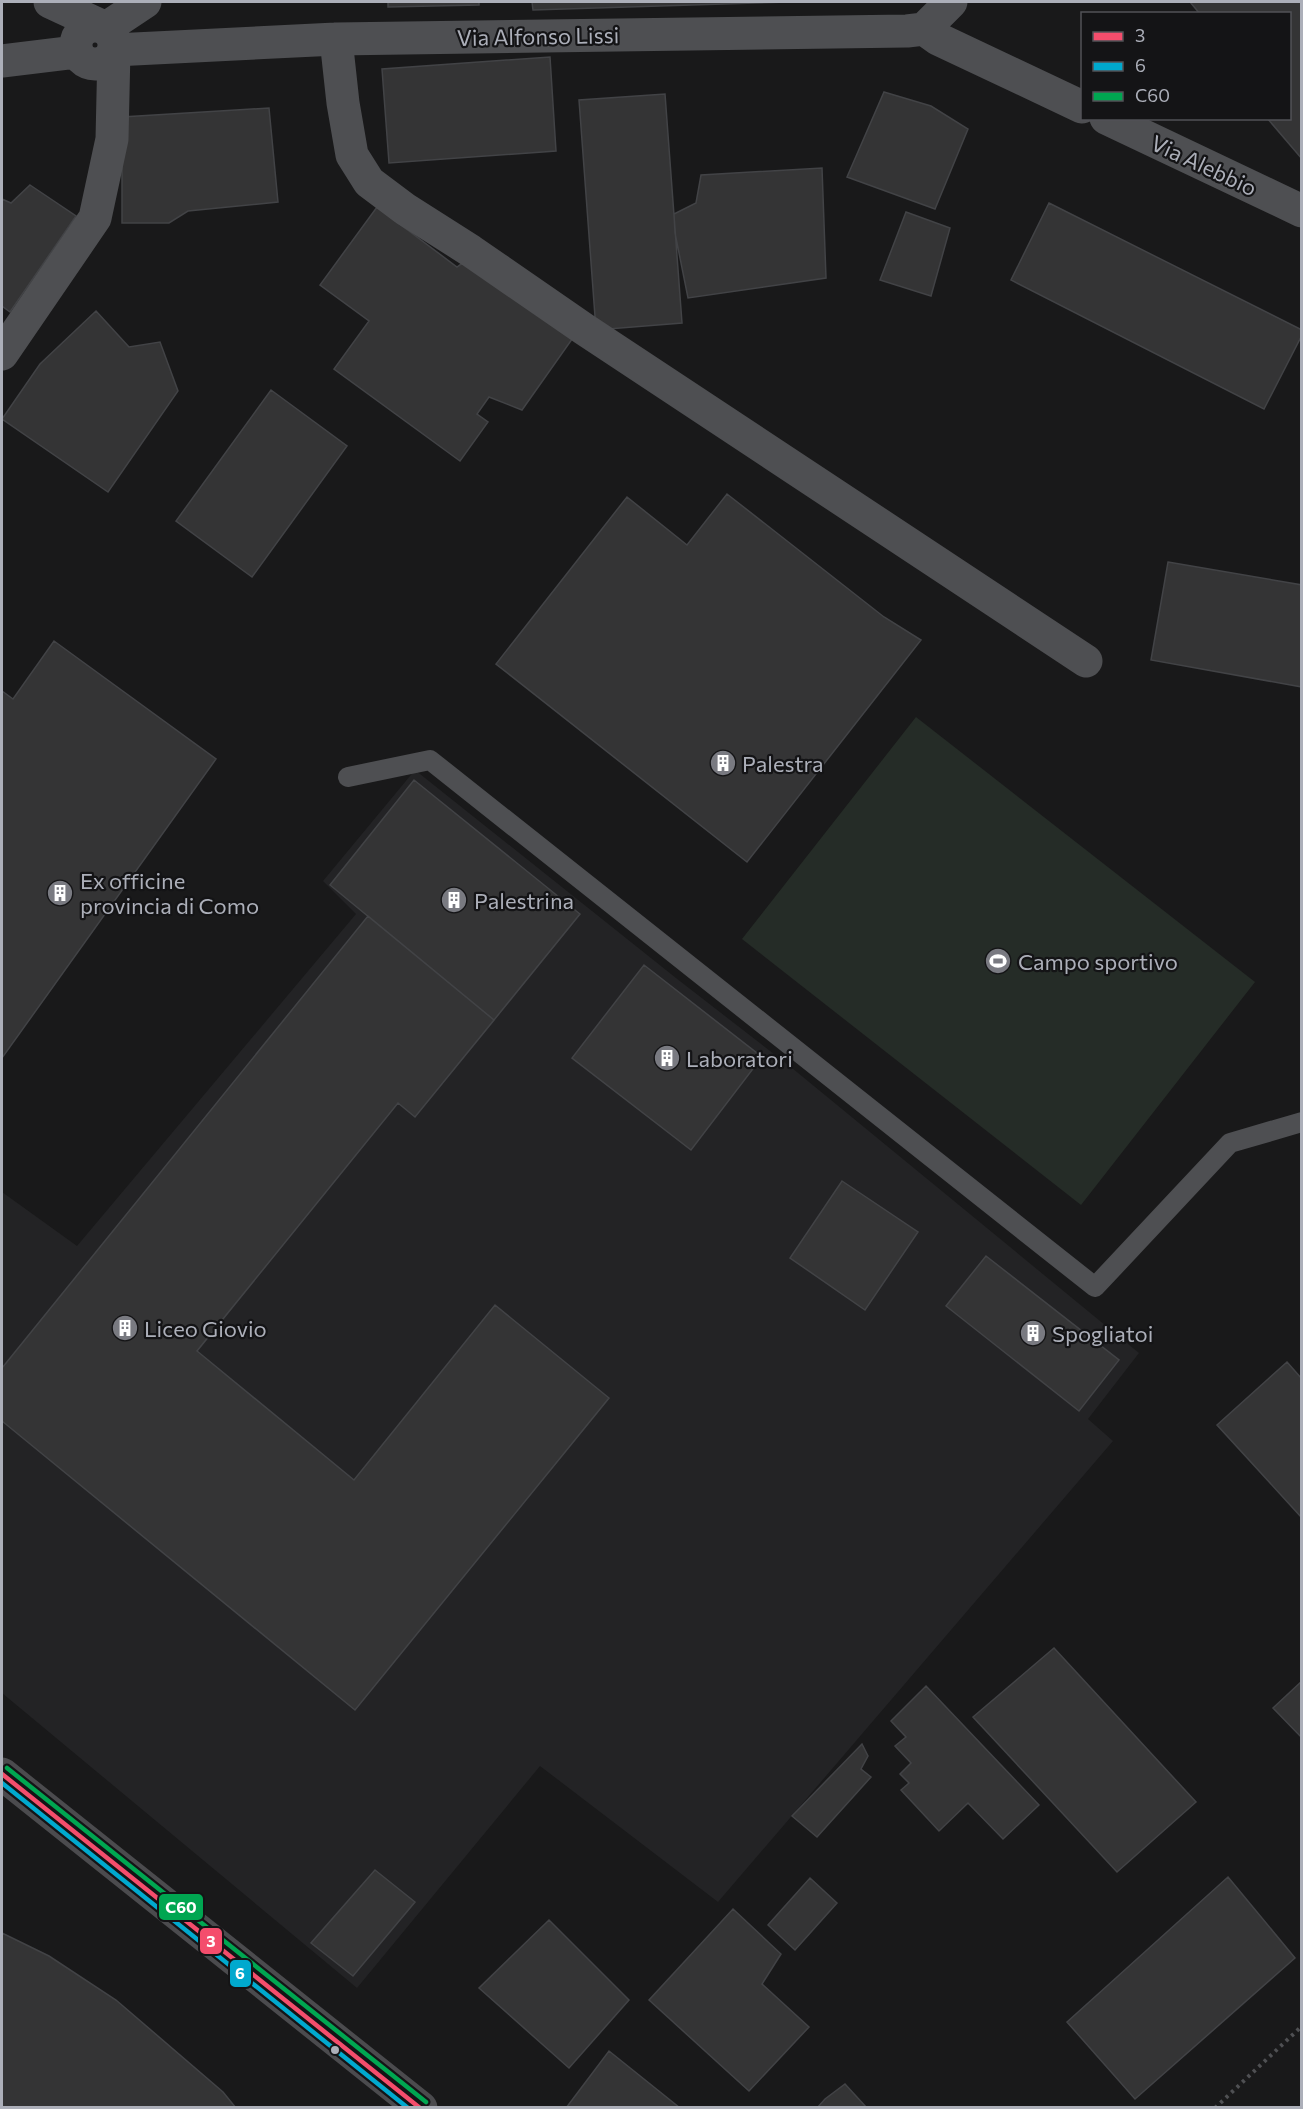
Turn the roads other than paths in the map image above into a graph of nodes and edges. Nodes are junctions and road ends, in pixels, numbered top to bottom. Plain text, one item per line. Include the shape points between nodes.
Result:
1 (50, 2) edge
2 (145, 2) edge
3 (951, 2) edge
4 (924, 29) junction
5 (110, 39) junction
6 (336, 39) junction
7 (2, 61) edge
8 (1081, 107) edge
9 (1110, 120) edge
10 (1302, 211) edge
11 (2, 354) edge
12 (1086, 661) dead end
13 (348, 777) dead end
14 (1302, 1122) edge
15 (2, 1774) edge
16 (421, 2108) edge

1 - 5 street
2 - 5 street
3 - 4 street
4 - 6 street, Via Alfonso Lissi
4 - 8 street
5 - 6 street, Via Alfonso Lissi
5 - 7 street via 96,25 80,32 76,52
5 - 11 street via 112,139 95,218
6 - 12 street via 352,154 369,182
9 - 10 street, Via Alebbio
13 - 14 lane via 430,760 1095,1287 1230,1143
15 - 16 main road

